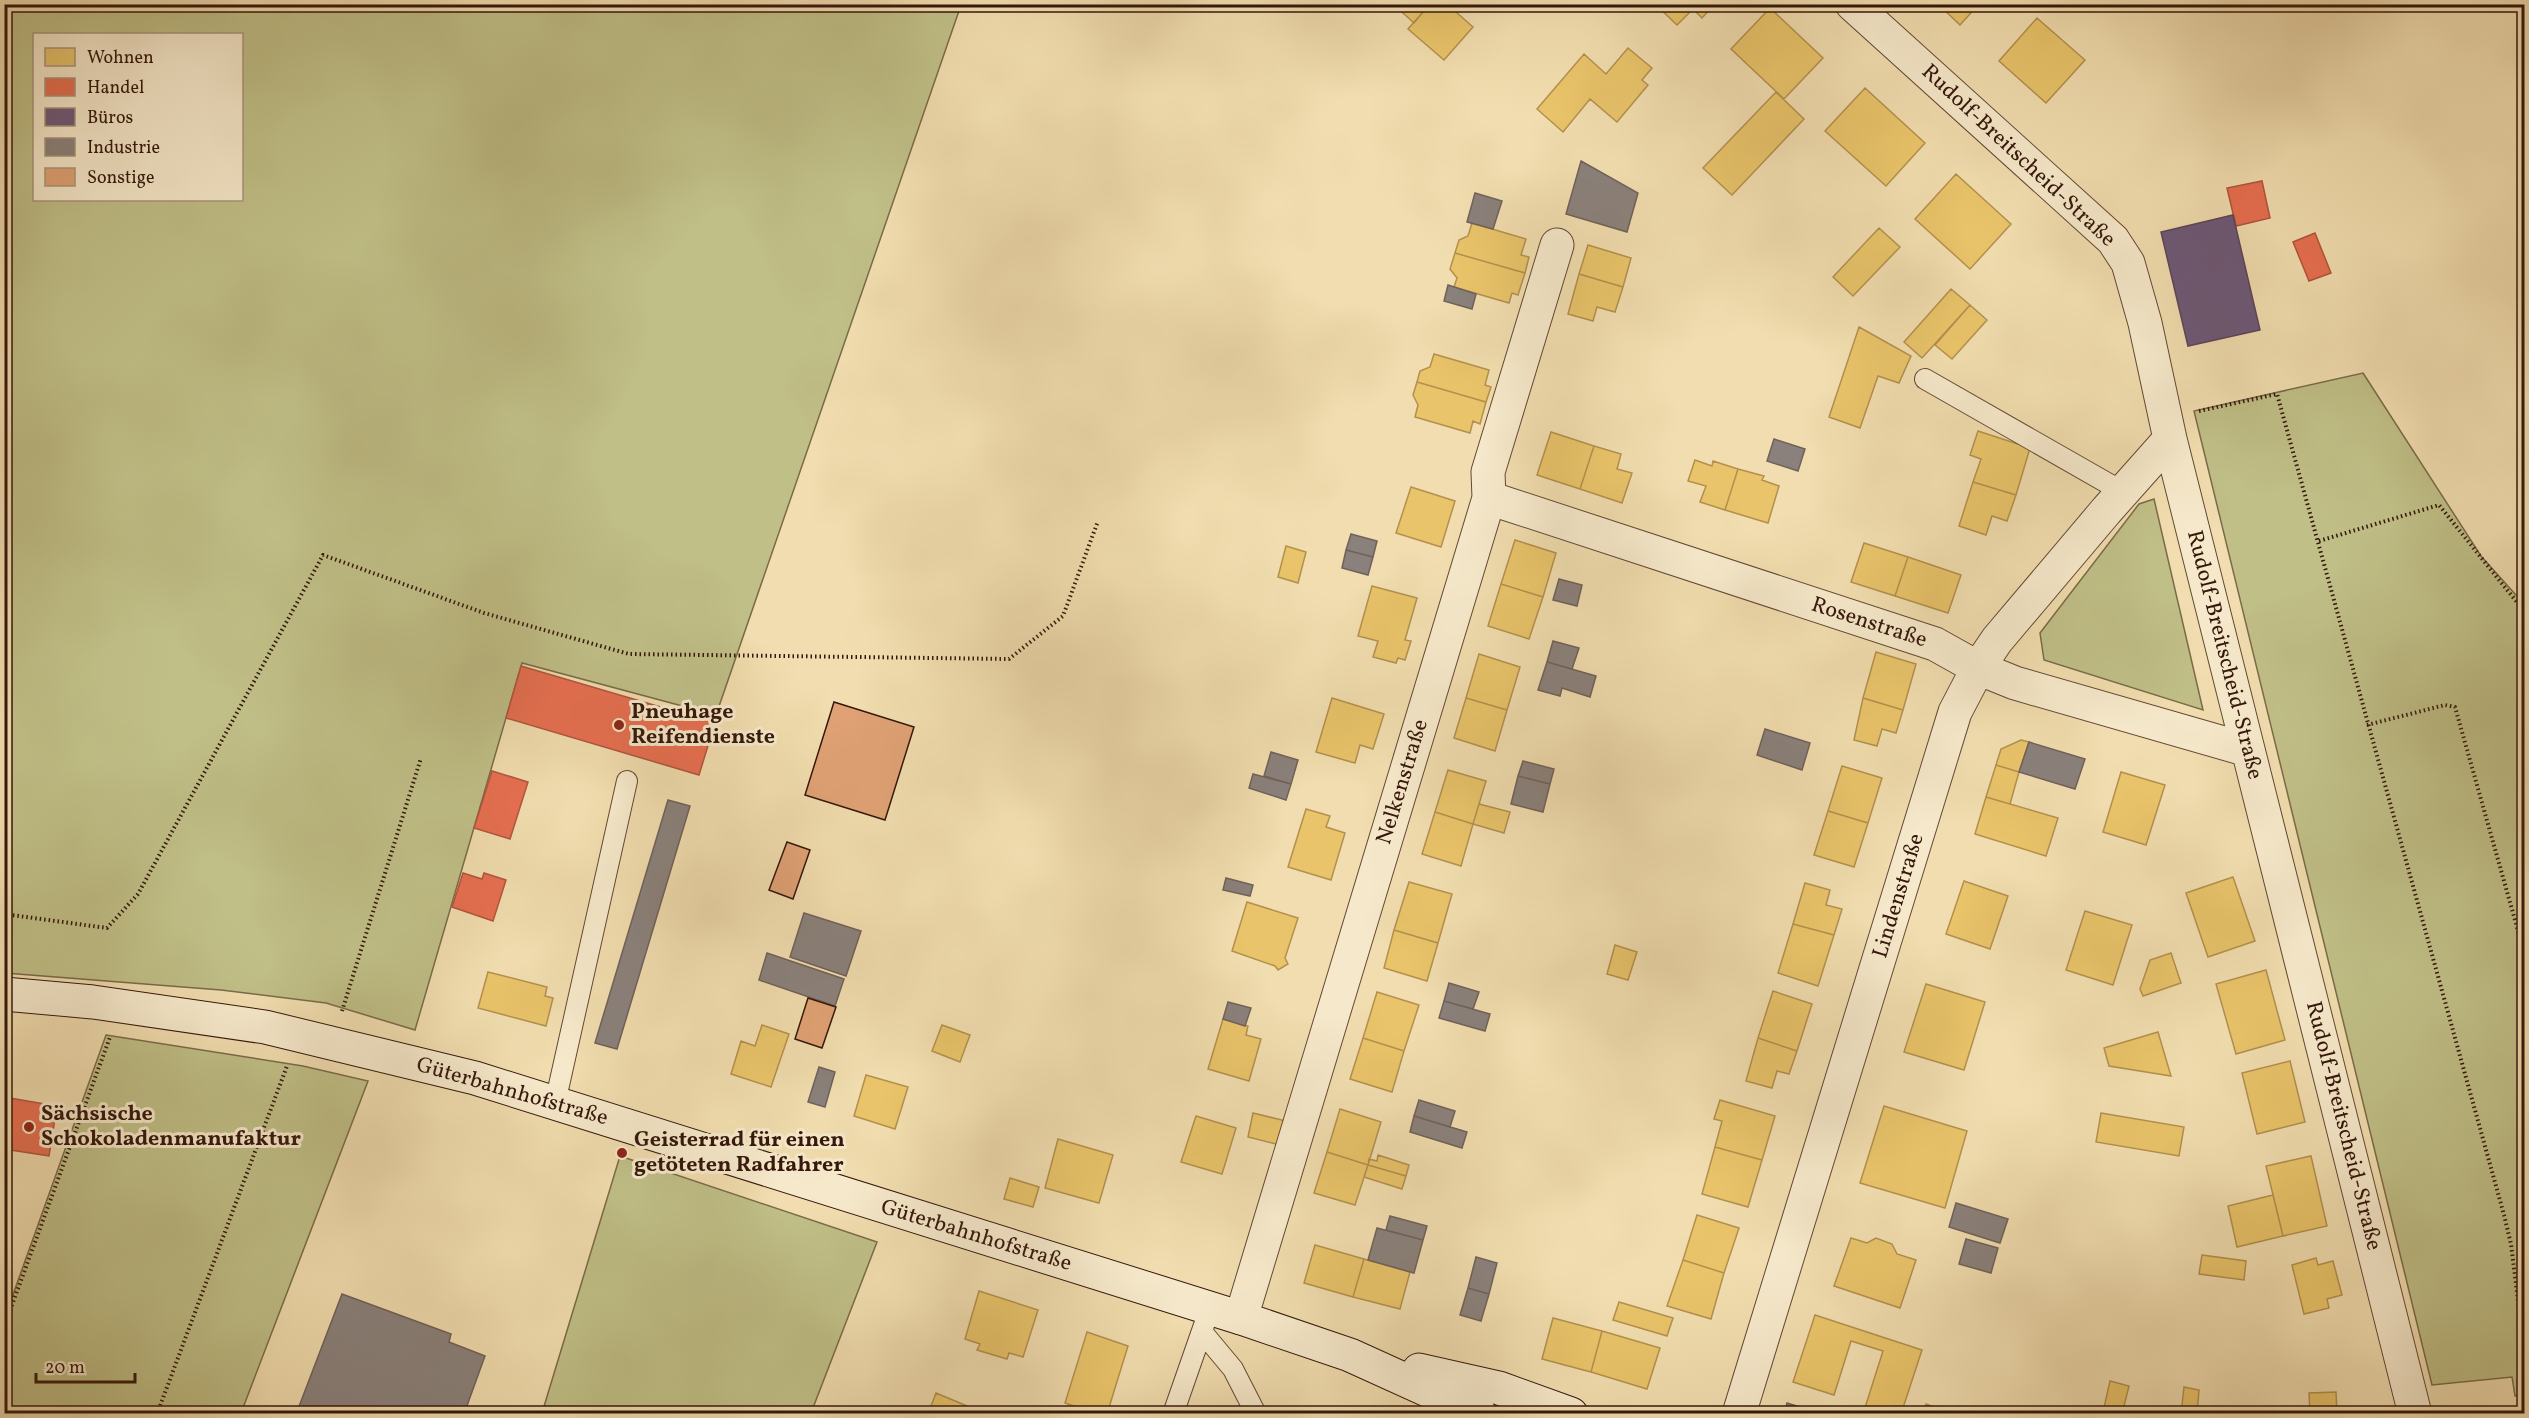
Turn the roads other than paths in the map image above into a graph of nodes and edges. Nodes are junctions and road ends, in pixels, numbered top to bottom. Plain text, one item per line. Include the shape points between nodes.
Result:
1 (1852, 4) edge
2 (1557, 245) dead end
3 (1925, 379) dead end
4 (2168, 429) junction
5 (2123, 492) junction
6 (1489, 498) junction
7 (1978, 668) junction
8 (2248, 750) junction
9 (627, 781) dead end
10 (4, 994) edge
11 (555, 1103) junction
12 (1241, 1318) junction
13 (1206, 1321) junction
14 (1350, 1355) junction
15 (1173, 1413) edge
16 (1256, 1413) edge
17 (1480, 1413) edge
18 (1571, 1413) edge
19 (1739, 1413) edge
20 (2415, 1413) edge

1 - 4 street, Rudolf-Breitscheid-Straße via 2113,240 2128,263 2134,283
2 - 6 street, Nelkenstraße via 1488,472
3 - 5 lane
4 - 5 street, Lindenstraße
4 - 8 street, Rudolf-Breitscheid-Straße
5 - 7 street, Lindenstraße via 1997,640
6 - 7 street, Rosenstraße via 1935,644
6 - 12 street, Nelkenstraße
7 - 8 street, Rosenstraße via 2014,683
7 - 19 street, Lindenstraße via 1955,712
8 - 20 street, Rudolf-Breitscheid-Straße
9 - 11 lane
10 - 11 street, Güterbahnhofstraße via 265,1027 475,1078
11 - 13 street, Güterbahnhofstraße
12 - 13 street, Güterbahnhofstraße
12 - 14 street, Güterbahnhofstraße
13 - 15 lane
13 - 16 lane
14 - 17 street, Güterbahnhofstraße
14 - 18 street, Güterbahnhofstraße via 1499,1388

